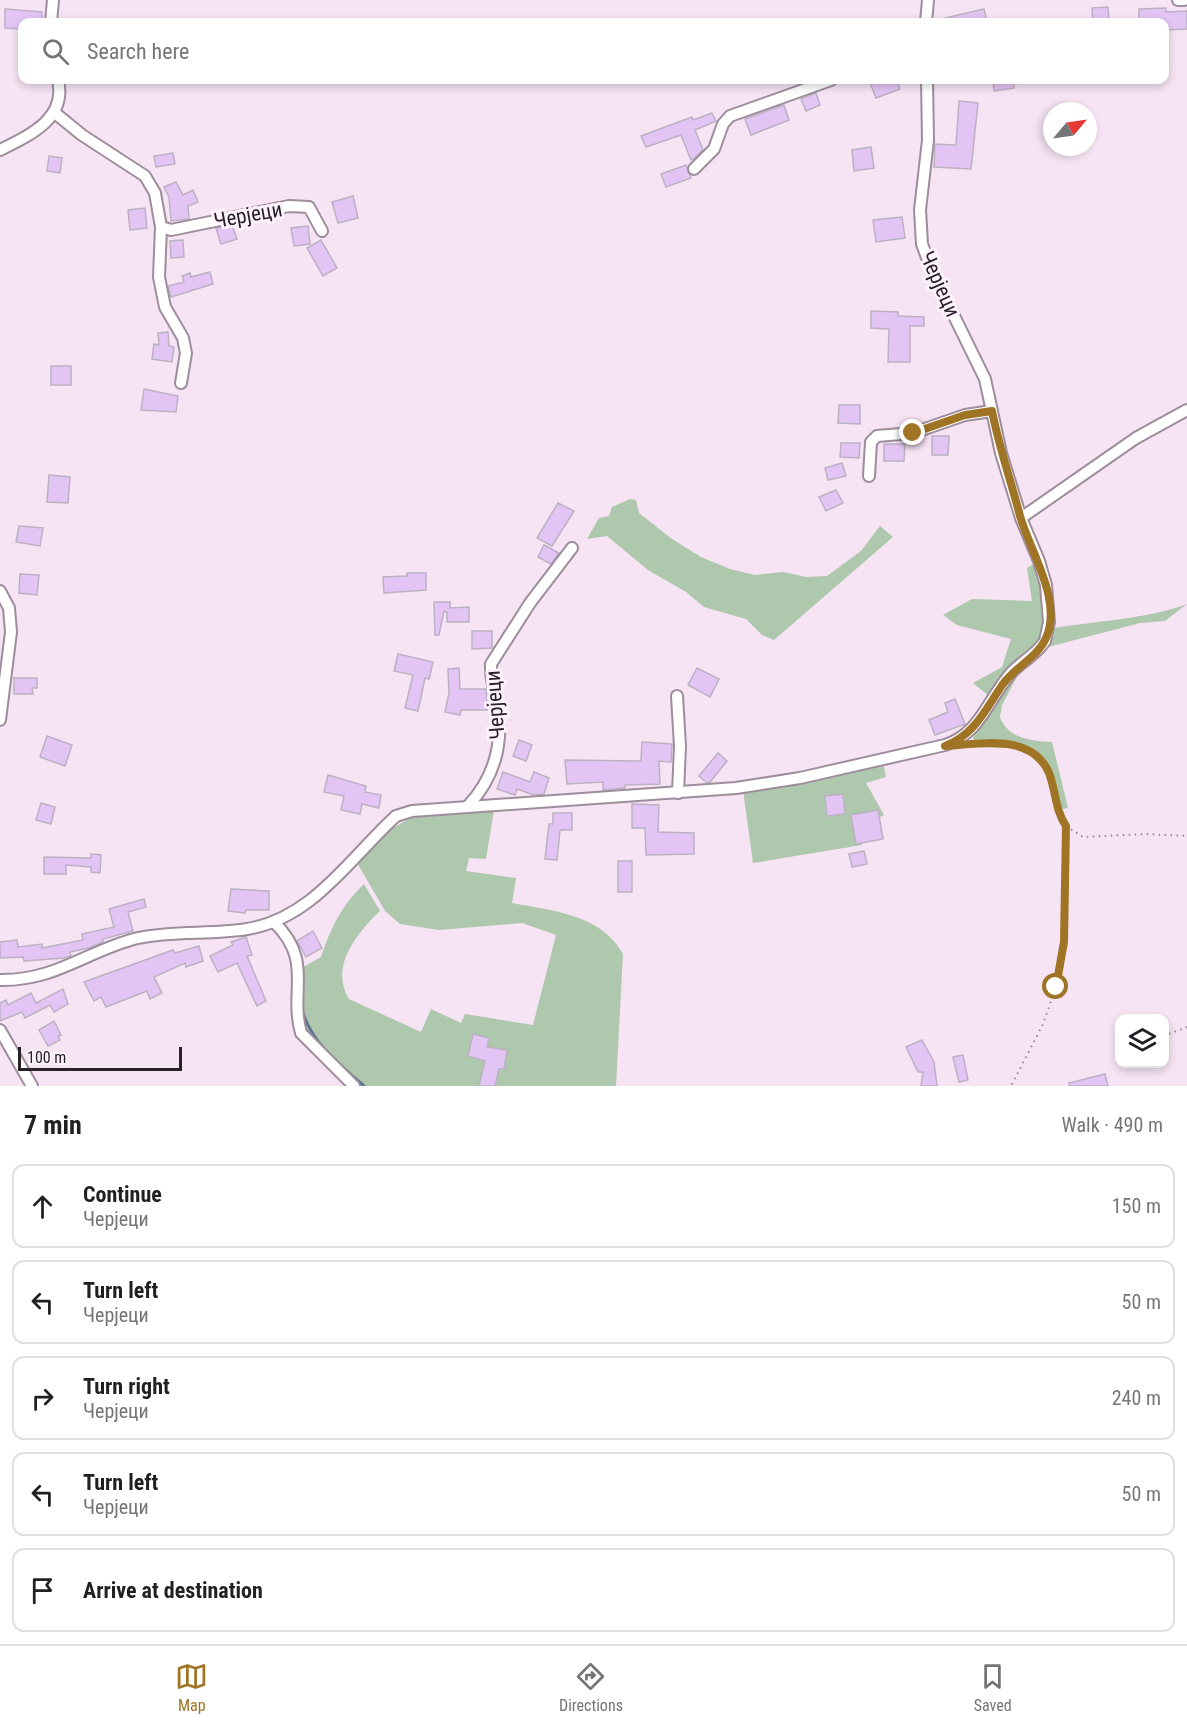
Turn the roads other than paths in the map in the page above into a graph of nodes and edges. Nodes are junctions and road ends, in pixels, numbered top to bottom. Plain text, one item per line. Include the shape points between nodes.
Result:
1 (53, 0) edge
2 (928, 0) edge
3 (1178, 0) edge
4 (1184, 0) edge
5 (51, 18) edge
6 (926, 18) edge
7 (59, 84) edge
8 (820, 84) edge
9 (927, 84) edge
10 (55, 113) junction
11 (0, 150) edge
12 (694, 169) dead end
13 (161, 227) junction
14 (322, 231) dead end
15 (182, 383) dead end
16 (1187, 410) edge
17 (992, 411) junction
18 (869, 476) dead end
19 (1021, 518) junction
20 (572, 548) dead end
21 (0, 591) edge
22 (677, 696) dead end
23 (0, 720) edge
24 (678, 793) junction
25 (468, 806) junction
26 (274, 922) junction
27 (0, 980) edge
28 (0, 1030) edge
29 (32, 1086) edge
30 (354, 1086) edge

1 - 5 street
2 - 6 street
3 - 4 street
7 - 10 street via 61,94
8 - 12 street via 730,116 714,149
9 - 17 street, Черјеци via 928,140 920,210 922,244 985,379
10 - 11 street
10 - 13 street via 145,176 155,193
13 - 14 street, Черјеци via 171,230 236,215 309,207
13 - 15 street via 159,277 165,307 183,338 186,353
16 - 19 street via 1136,438
17 - 18 street via 965,415 913,433 877,436 871,442
17 - 19 street, Черјеци
19 - 24 street, Черјеци via 1046,585 1048,633 1040,648 1008,677 964,737 945,746 801,778
20 - 25 street, Черјеци via 491,664 498,712 498,753 489,778
21 - 23 street via 9,608 11,632
22 - 24 street
24 - 25 street, Черјеци
25 - 26 street, Черјеци via 427,808 396,816 324,889
26 - 27 street via 230,931 139,938 56,972
26 - 30 street via 294,951 299,970 301,1033
28 - 29 street

